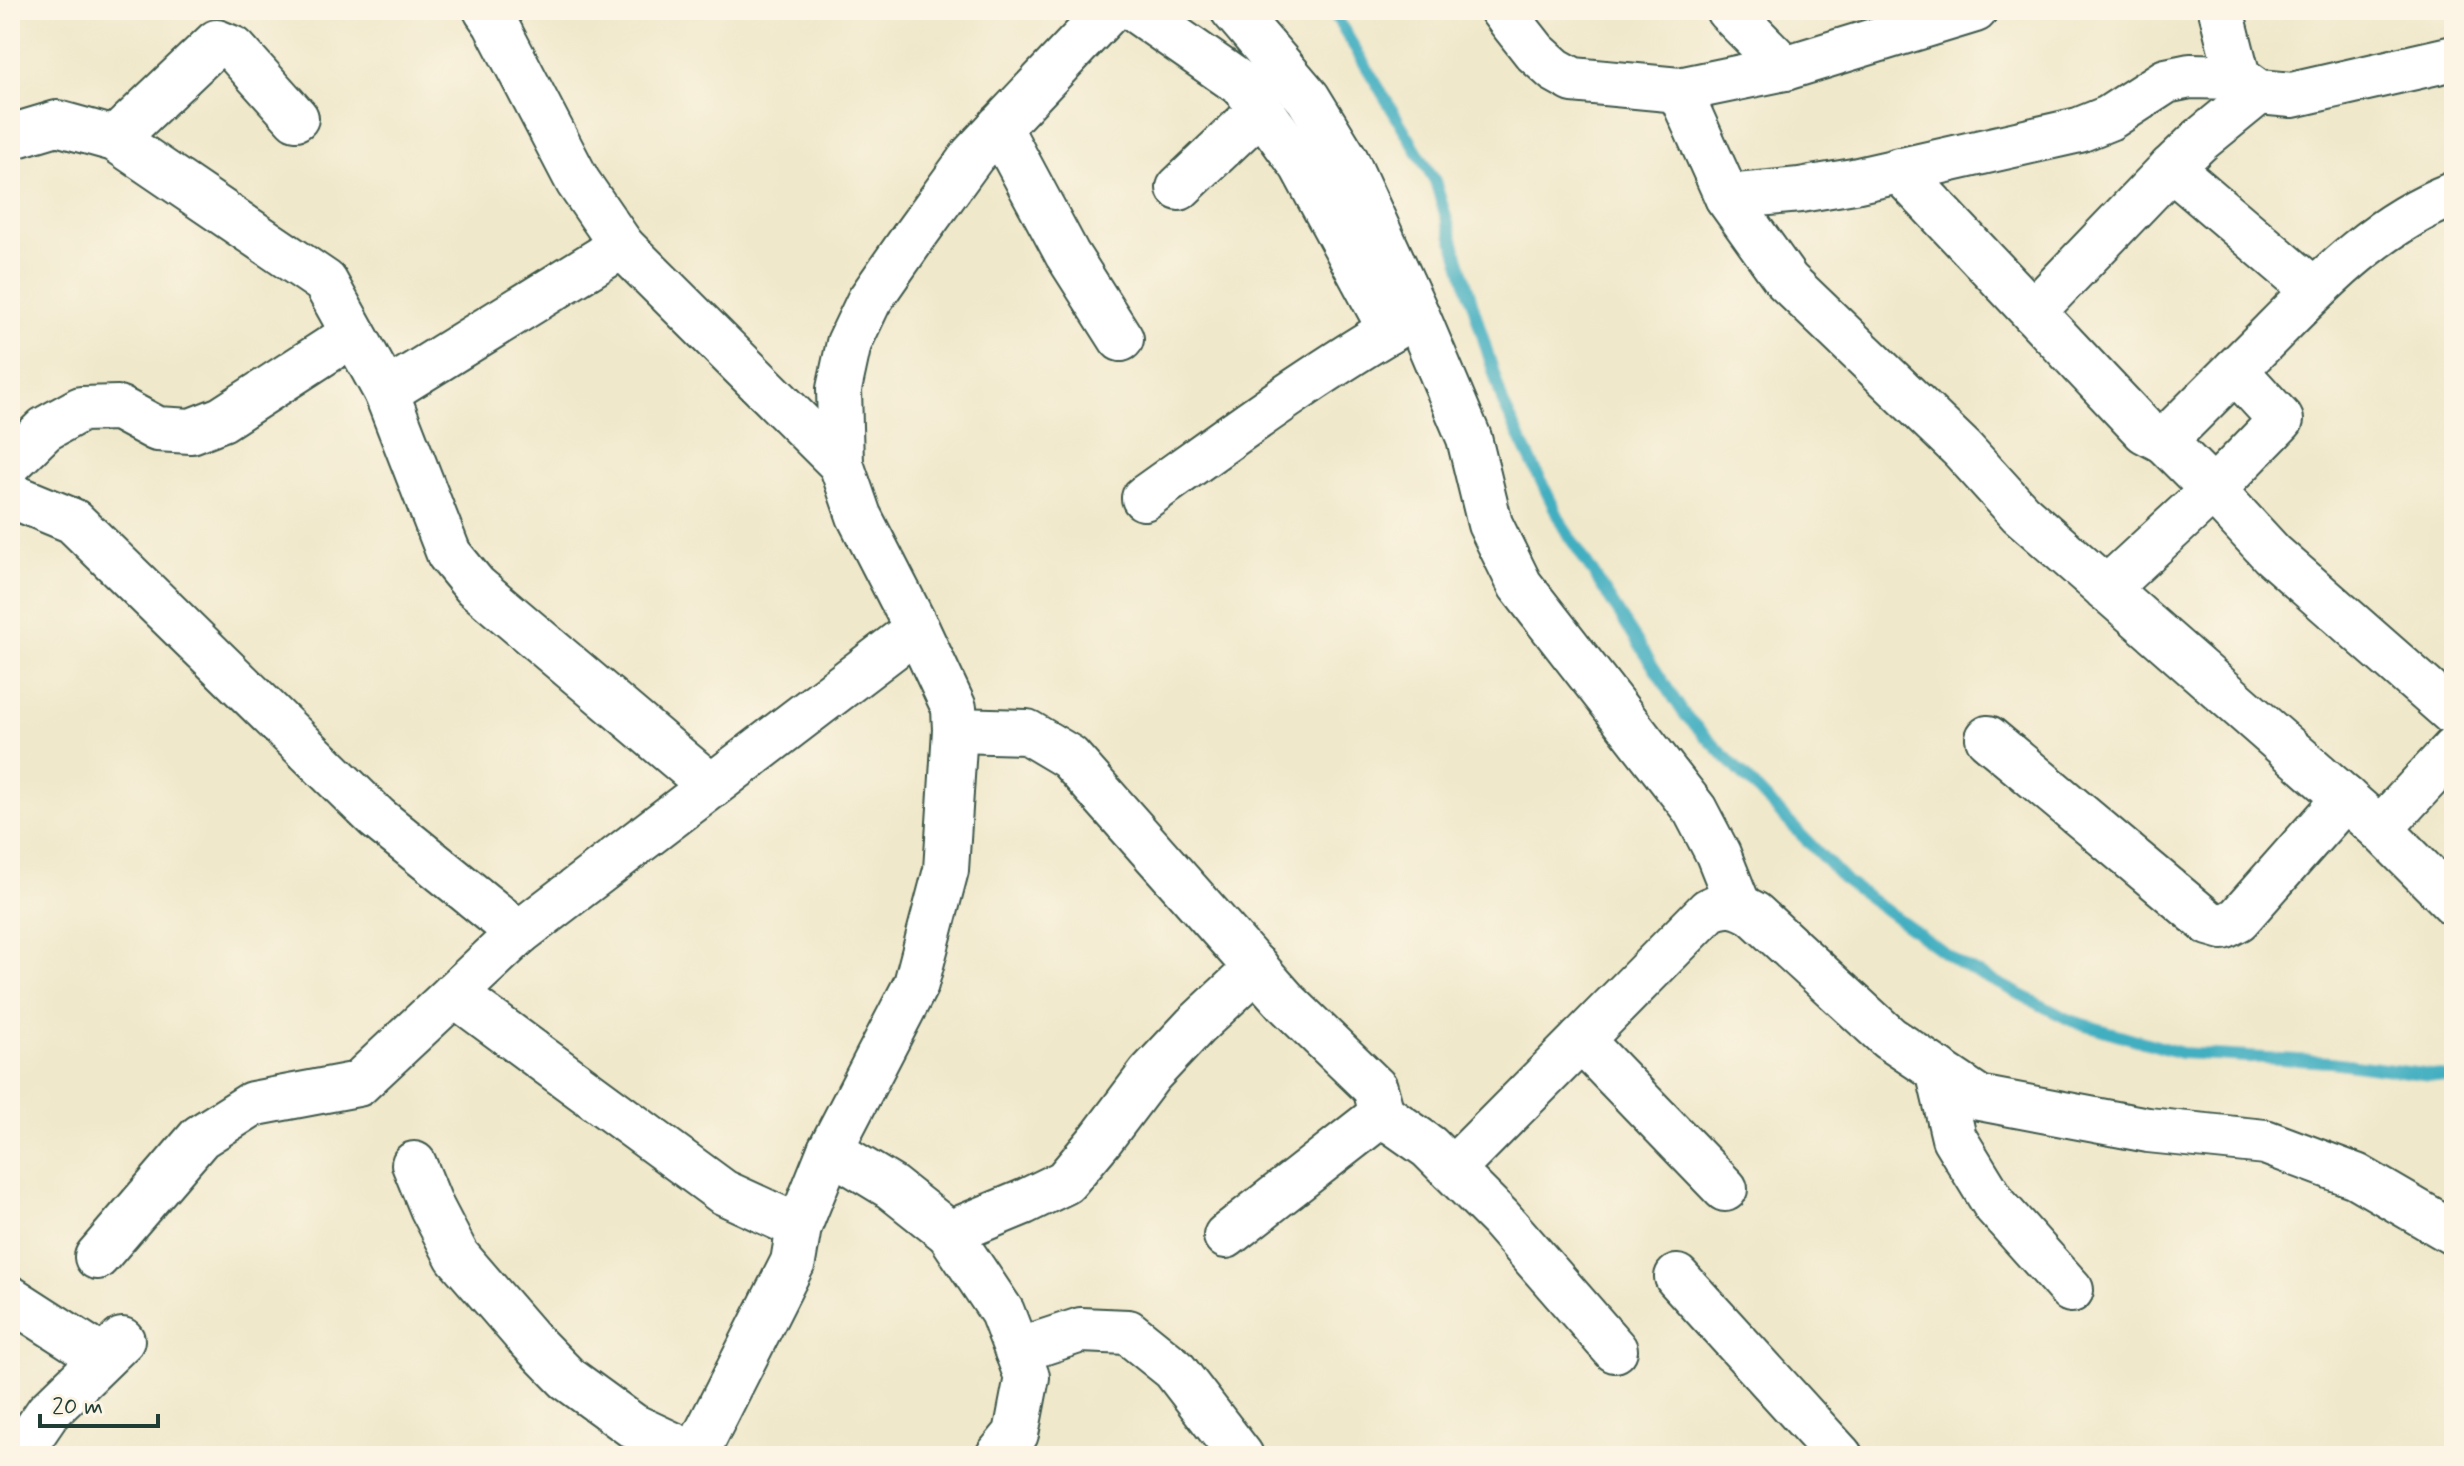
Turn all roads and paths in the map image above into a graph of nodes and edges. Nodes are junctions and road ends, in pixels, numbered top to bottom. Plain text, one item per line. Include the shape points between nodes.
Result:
1 (486, 10) edge
2 (1110, 10) edge
3 (1135, 10) edge
4 (1233, 10) edge
5 (1502, 10) edge
6 (1728, 10) edge
7 (1975, 10) edge
8 (2221, 10) edge
9 (2454, 58) edge
10 (1785, 68) junction
11 (2249, 84) junction
12 (1679, 90) junction
13 (1261, 110) junction
14 (296, 118) dead end
15 (999, 127) junction
16 (10, 137) edge
17 (115, 139) junction
18 (2171, 168) junction
19 (1899, 170) junction
20 (1179, 188) dead end
21 (2454, 194) edge
22 (1727, 197) junction
23 (622, 246) junction
24 (2314, 290) junction
25 (2033, 312) junction
26 (1402, 323) junction
27 (353, 334) junction
28 (1121, 339) dead end
29 (2235, 370) junction
30 (386, 392) junction
31 (2164, 441) junction
32 (10, 463) edge
33 (841, 464) junction
34 (2213, 490) junction
35 (10, 495) edge
36 (1144, 498) dead end
37 (2106, 589) junction
38 (917, 629) junction
39 (2454, 714) edge
40 (955, 730) junction
41 (1988, 738) dead end
42 (2454, 749) edge
43 (711, 786) junction
44 (2345, 798) junction
45 (2380, 829) junction
46 (2454, 903) edge
47 (1738, 904) junction
48 (519, 933) junction
49 (1257, 968) junction
50 (454, 994) junction
51 (1581, 1040) junction
52 (1938, 1070) junction
53 (1382, 1114) junction
54 (830, 1150) junction
55 (414, 1164) dead end
56 (1452, 1170) junction
57 (1725, 1189) dead end
58 (799, 1227) junction
59 (949, 1233) junction
60 (2454, 1233) edge
61 (1226, 1236) dead end
62 (97, 1257) dead end
63 (1677, 1277) dead end
64 (2071, 1290) dead end
65 (10, 1298) edge
66 (1615, 1350) dead end
67 (1017, 1351) junction
68 (695, 1455) edge
69 (18, 1456) edge
70 (998, 1456) edge
71 (1241, 1456) edge
72 (1840, 1456) edge

1 - 23 street via 578,182
2 - 15 street
3 - 13 street via 1244,86
4 - 26 street via 1308,98 1346,160
5 - 12 street via 1535,52 1573,80
6 - 10 street
7 - 10 street
8 - 11 street
9 - 11 street via 2304,94
10 - 12 street
11 - 18 street
11 - 19 street via 2190,76 2166,81 2109,118 2079,130
12 - 22 street
13 - 20 street
13 - 26 street via 1302,166 1383,316
14 - 17 street via 234,49 217,42
15 - 28 street via 1067,254
15 - 33 street via 973,155 869,301 849,343 839,389
16 - 17 street via 57,123
17 - 27 street via 325,282
18 - 24 street
18 - 25 street
19 - 22 street via 1800,190
19 - 25 street
21 - 24 street via 2390,225
22 - 37 street via 1787,281 1962,449 2020,513
23 - 30 street
23 - 33 street
24 - 29 street
25 - 31 street via 2145,431
26 - 36 street
26 - 47 street via 1469,438 1490,524 1520,585 1695,810
27 - 30 street
27 - 32 street via 222,419 191,431 157,429 118,408 81,409 45,429
29 - 31 street
29 - 34 street via 2281,420
30 - 43 street via 449,554 475,586
31 - 34 street
33 - 38 street via 859,516
34 - 37 street
34 - 39 street via 2272,554
35 - 48 street via 73,521 377,818
37 - 44 street
38 - 40 street via 954,708
38 - 43 street
40 - 49 street via 1027,732 1069,757
40 - 54 street via 946,870 916,984
41 - 44 street via 2209,923 2223,927 2238,919
42 - 45 street
43 - 48 street
44 - 45 street
45 - 46 street
47 - 51 street via 1709,910
47 - 52 street via 1889,1038
48 - 50 street
49 - 53 street via 1375,1088
49 - 59 street via 1150,1074 1065,1182
50 - 58 street via 723,1192
50 - 62 street via 358,1084 252,1104 200,1137
51 - 56 street
51 - 57 street
52 - 60 street via 1979,1098 2148,1130 2265,1142 2356,1176
52 - 64 street via 1954,1138 1970,1165 1995,1205
53 - 56 street
53 - 61 street
54 - 58 street
54 - 59 street via 891,1187
55 - 68 street via 457,1256 527,1337 567,1378 633,1426
56 - 66 street
58 - 68 street via 793,1262
59 - 67 street via 1002,1312
63 - 72 street
65 - 69 street via 112,1349 48,1412
67 - 70 street via 1027,1377 1016,1434
67 - 71 street via 1081,1330 1128,1332 1174,1369

